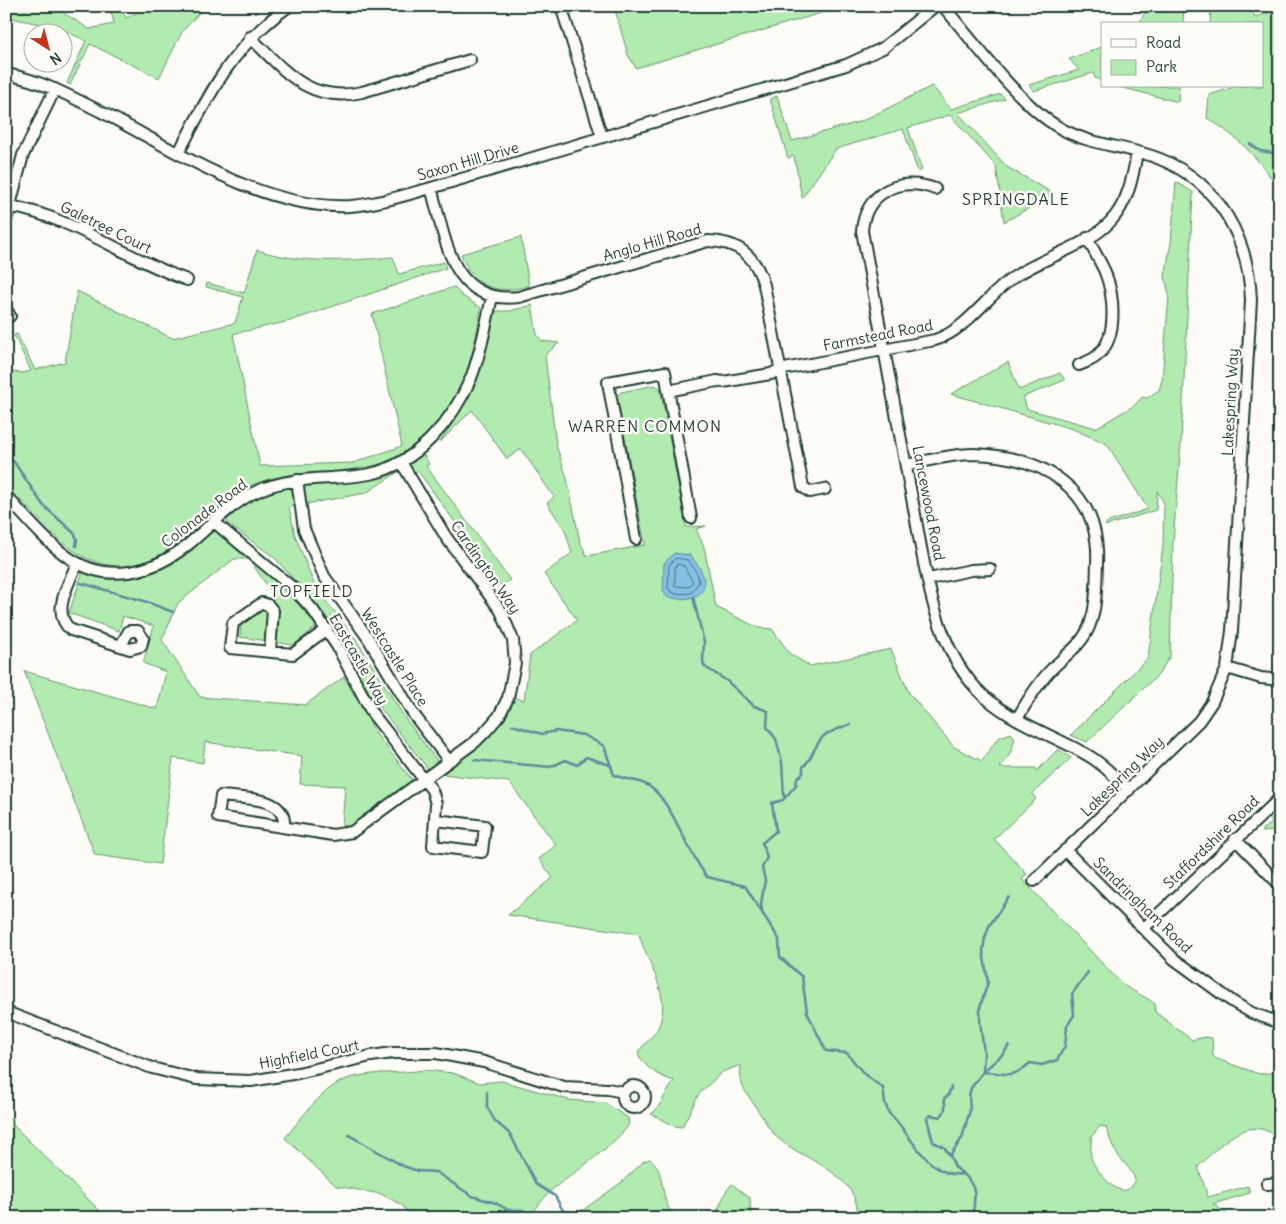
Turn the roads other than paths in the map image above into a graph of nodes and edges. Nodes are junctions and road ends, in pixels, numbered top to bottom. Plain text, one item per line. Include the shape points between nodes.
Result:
1 (289, 6) edge
2 (562, 6) edge
3 (935, 6) edge
4 (942, 6) edge
5 (250, 37) junction
6 (470, 60) dead end
7 (6, 74) edge
8 (55, 89) junction
9 (602, 137) junction
10 (179, 152) junction
11 (1137, 152) junction
12 (431, 188) junction
13 (934, 188) dead end
14 (9, 206) junction
15 (6, 221) edge
16 (1087, 238) junction
17 (187, 280) dead end
18 (492, 298) junction
19 (884, 351) junction
20 (1078, 365) dead end
21 (779, 370) junction
22 (668, 391) junction
23 (401, 462) junction
24 (906, 465) junction
25 (296, 480) junction
26 (825, 489) dead end
27 (6, 496) edge
28 (692, 518) dead end
29 (214, 522) junction
30 (636, 539) dead end
31 (77, 563) junction
32 (990, 569) dead end
33 (929, 579) junction
34 (327, 629) junction
35 (121, 646) dead end
36 (270, 652) junction
37 (1227, 668) junction
38 (1280, 680) edge
39 (1017, 719) junction
40 (449, 761) junction
41 (424, 780) junction
42 (1129, 790) junction
43 (1280, 798) edge
44 (436, 820) junction
45 (284, 827) junction
46 (1235, 839) junction
47 (1066, 850) junction
48 (1034, 881) dead end
49 (1280, 885) edge
50 (1143, 929) junction
51 (6, 1012) edge
52 (1280, 1023) edge
53 (623, 1092) dead end
54 (1280, 1183) edge
55 (1267, 1184) dead end

1 - 5 street
2 - 9 street
3 - 9 street, Saxon Hill Drive via 901,36 866,57
4 - 11 street, Lakespring Way via 1038,113 1074,135
5 - 6 street via 299,83 331,95 362,92
5 - 10 street via 217,80
7 - 8 street, Saxon Hill Drive
8 - 10 street, Saxon Hill Drive
8 - 14 street via 23,155
9 - 12 street, Saxon Hill Drive
10 - 12 street, Saxon Hill Drive via 263,192 305,203 351,206
11 - 16 street, Farmstead Road via 1132,181 1118,212 1110,222
11 - 37 street, Lakespring Way via 1178,168 1211,194 1232,222 1250,276 1233,621
12 - 18 street via 455,265 469,285
13 - 19 street, Lancewood Road via 900,186 876,197 865,212 862,231
14 - 15 street
14 - 17 street, Galetree Court via 53,216 162,271
16 - 19 street, Farmstead Road via 1013,278 953,333
16 - 20 street via 1109,284 1111,331 1098,356
18 - 21 street, Anglo Hill Road via 519,297 693,244 708,241 732,244 749,257 761,274
18 - 23 street, Colonade Road via 479,353 462,397 437,432
19 - 21 street, Farmstead Road
19 - 24 street, Lancewood Road
21 - 22 street, Farmstead Road
21 - 26 street, Anglo Hill Road via 803,487 810,492
22 - 28 street
22 - 30 street via 665,372 608,382
23 - 25 street, Colonade Road via 371,474
23 - 40 street, Cardington Way via 446,537 502,611 513,640 513,679 499,716 475,742
24 - 33 street, Lancewood Road
24 - 39 street via 971,454 1028,464 1054,474 1066,483 1086,506 1093,520 1098,550 1092,618 1083,638 1049,672
25 - 29 street, Colonade Road via 260,490
25 - 40 street, Westcastle Place via 304,529 324,576 368,638 414,715
27 - 31 street, Colonade Road via 51,542
29 - 31 street, Colonade Road via 169,559 145,570 116,573
29 - 34 street, Eastcastle Way via 293,588
31 - 35 street via 60,610 64,624 71,630
32 - 33 street
33 - 39 street, Lancewood Road via 939,623 953,658 976,689 998,709
34 - 36 street via 294,654
34 - 41 street, Eastcastle Way via 372,713
36 - 36 street via 230,648 233,623 262,603 274,611
37 - 38 street
37 - 42 street, Lakespring Way via 1212,702 1199,721
39 - 42 street, Lancewood Road via 1098,761
40 - 41 street, Cardington Way
41 - 44 street, Eastcastle Way via 435,797
41 - 45 street, Cardington Way via 352,832 333,835
42 - 47 street, Lakespring Way
43 - 46 street, Staffordshire Road
44 - 44 street, Eastcastle Way via 433,846 482,852 485,826
45 - 45 street, Cardington Way via 218,817 221,796 271,803 283,812
46 - 49 street
46 - 50 street, Staffordshire Road
47 - 48 street, Lakespring Way
47 - 50 street, Sandringham Road
50 - 52 street, Sandringham Road via 1174,959 1233,1002
51 - 53 street, Highfield Court via 152,1068 196,1079 251,1080 371,1056 436,1053 484,1062 564,1088
54 - 55 street

